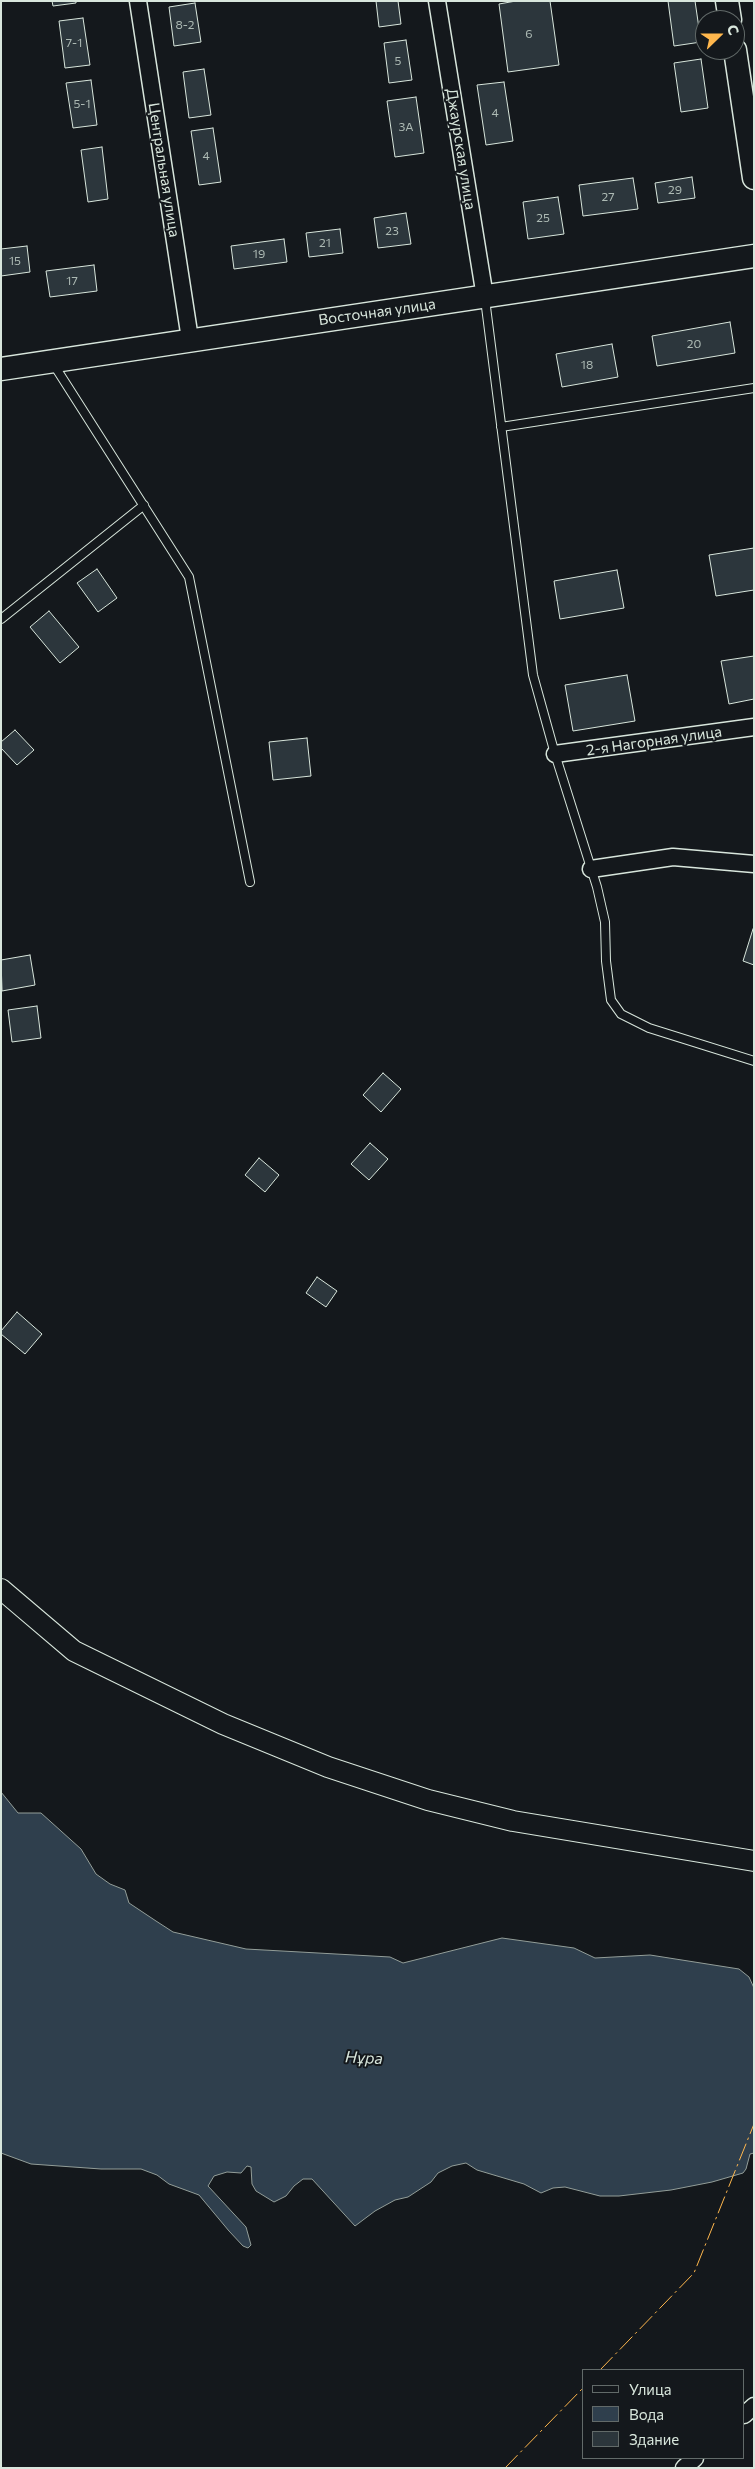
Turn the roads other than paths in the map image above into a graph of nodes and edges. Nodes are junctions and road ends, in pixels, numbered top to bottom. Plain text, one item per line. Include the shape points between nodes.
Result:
1 (138, 1) edge
2 (438, 1) edge
3 (736, 60) edge
4 (754, 178) edge
5 (754, 256) edge
6 (485, 297) junction
7 (190, 340) junction
8 (51, 361) junction
9 (1, 369) edge
10 (754, 388) edge
11 (501, 427) junction
12 (144, 505) junction
13 (1, 619) edge
14 (754, 727) edge
15 (555, 754) junction
16 (754, 864) edge
17 (591, 868) junction
18 (250, 882) dead end
19 (754, 1061) edge
20 (1, 1589) edge
21 (754, 1861) edge
22 (694, 2459) edge
23 (684, 2468) edge

1 - 7 street, Центральная улица
2 - 6 street, Джаурская улица
3 - 4 main road
5 - 6 main road, Восточная улица
6 - 7 main road, Восточная улица
6 - 11 lane
7 - 8 main road, Восточная улица
8 - 9 main road, Восточная улица
8 - 12 lane
10 - 11 lane
11 - 15 lane via 533,675
12 - 13 lane
12 - 18 lane via 189,577
14 - 15 street, 2-я Нагорная улица
15 - 17 lane
16 - 17 street via 673,857
17 - 19 lane via 605,922 611,1000 621,1014 649,1028
20 - 21 street via 74,1651 223,1724 328,1767 428,1800 513,1821
22 - 23 street

